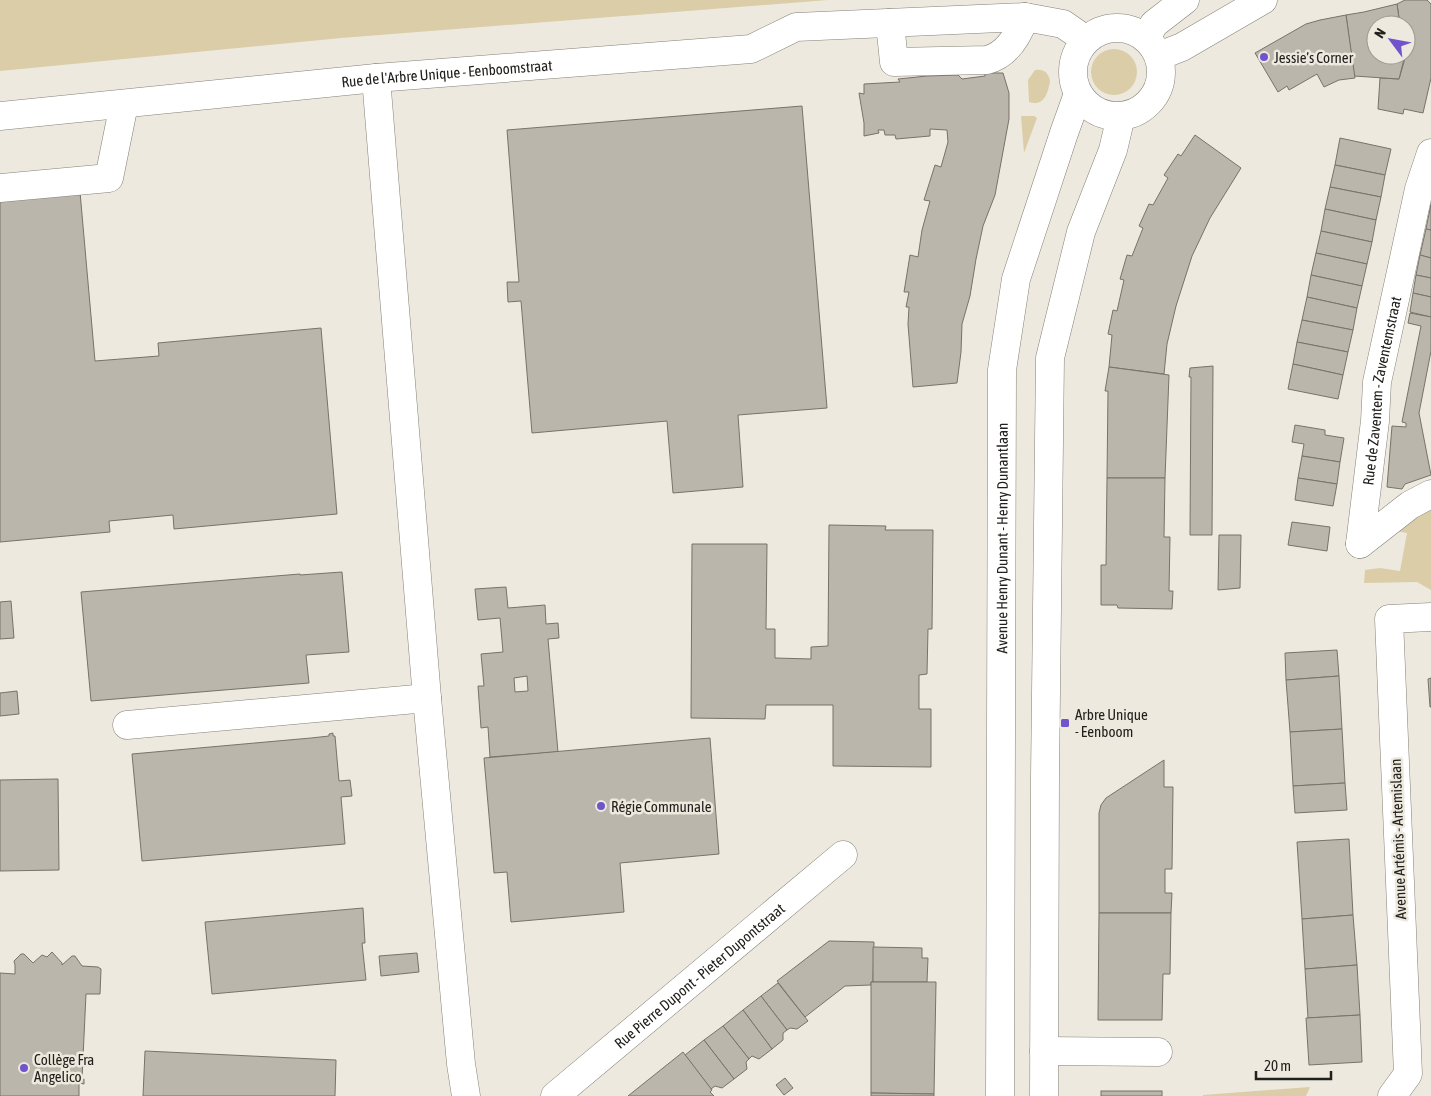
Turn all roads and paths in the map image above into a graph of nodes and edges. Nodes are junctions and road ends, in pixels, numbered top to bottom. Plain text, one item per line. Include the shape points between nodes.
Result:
1 (1185, 0) edge
2 (1263, 0) edge
3 (1024, 17) junction
4 (890, 23) junction
5 (1086, 40) junction
6 (1152, 47) junction
7 (376, 78) junction
8 (1078, 94) junction
9 (124, 104) junction
10 (0, 116) edge
11 (1121, 116) junction
12 (1431, 153) edge
13 (0, 188) edge
14 (1431, 494) edge
15 (1431, 617) edge
16 (427, 698) junction
17 (127, 725) dead end
18 (843, 855) dead end
19 (1044, 993) junction
20 (1001, 994) junction
21 (1044, 1051) junction
22 (1158, 1052) dead end
23 (568, 1092) edge
24 (466, 1096) edge
25 (1000, 1096) edge
26 (1044, 1096) edge
27 (1392, 1096) edge

1 - 6 street via 1154,24
2 - 6 street via 1182,47
3 - 4 street, Rue de l'Arbre Unique - Eenboomstraat
3 - 4 street via 1018,34 1005,50 987,60 894,62
3 - 5 street, Rue de l'Arbre Unique - Eenboomstraat via 1063,24
4 - 7 street, Rue de l'Arbre Unique - Eenboomstraat via 796,27 751,49
5 - 6 street via 1106,29 1121,28 1135,31
5 - 8 street via 1076,55 1073,68
6 - 11 street via 1161,70 1160,83 1146,106
7 - 9 street, Rue de l'Arbre Unique - Eenboomstraat
7 - 16 street
8 - 11 street via 1096,111 1108,116
8 - 20 street, Avenue Henry Dunant - Henry Dunantlaan via 1016,279 1002,370
9 - 10 street, Rue de l'Arbre Unique - Eenboomstraat
9 - 13 street via 112,186
11 - 19 street via 1113,150 1081,232 1050,358
12 - 14 street, Rue de Zaventem - Zaventemstraat via 1419,189 1377,382 1360,544
15 - 27 street, Avenue Artémis - Artemislaan via 1389,619 1408,1074
16 - 17 street
16 - 24 street
18 - 23 street, Rue Pierre Dupont - Pieter Dupontstraat
19 - 20 street
19 - 21 street
20 - 25 street, Avenue Henry Dunant - Henry Dunantlaan
21 - 22 street
21 - 26 street

